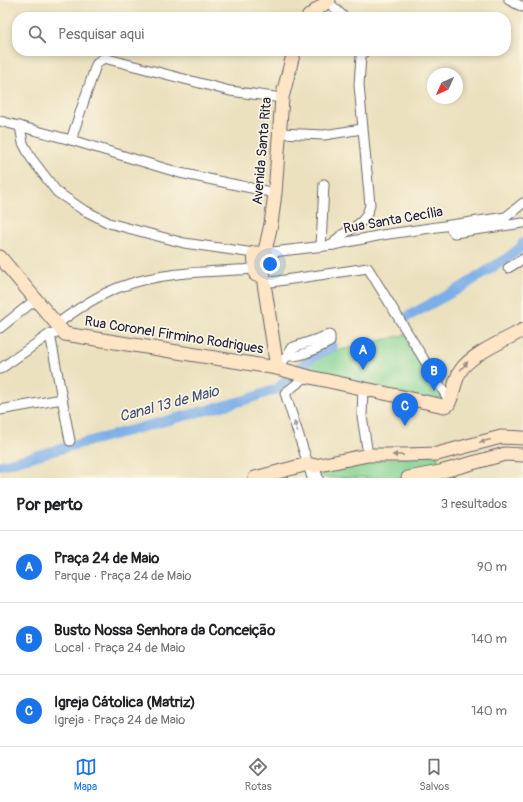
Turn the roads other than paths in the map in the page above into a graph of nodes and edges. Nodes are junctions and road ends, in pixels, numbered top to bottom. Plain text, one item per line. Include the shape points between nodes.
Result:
1 (509, 0) edge
2 (328, 1) edge
3 (523, 7) edge
4 (314, 12) edge
5 (339, 12) edge
6 (293, 56) edge
7 (361, 56) edge
8 (282, 98) junction
9 (0, 122) edge
10 (20, 126) junction
11 (362, 129) junction
12 (280, 133) junction
13 (71, 140) junction
14 (324, 184) dead end
15 (275, 193) junction
16 (523, 203) edge
17 (523, 224) edge
18 (450, 225) junction
19 (333, 245) junction
20 (321, 247) junction
21 (259, 253) junction
22 (0, 257) edge
23 (523, 259) edge
24 (508, 268) dead end
25 (255, 269) junction
26 (264, 283) junction
27 (35, 300) junction
28 (54, 326) junction
29 (0, 328) edge
30 (523, 330) edge
31 (288, 355) dead end
32 (277, 368) junction
33 (0, 369) edge
34 (310, 377) junction
35 (364, 389) junction
36 (62, 399) junction
37 (447, 404) junction
38 (0, 410) edge
39 (523, 438) edge
40 (70, 441) dead end
41 (437, 454) junction
42 (368, 455) junction
43 (523, 455) edge
44 (313, 472) edge
45 (440, 475) edge
46 (254, 478) edge
47 (408, 478) edge

1 - 3 street
2 - 4 street
2 - 5 street
6 - 8 street, Avenida Santa Rita
7 - 11 street via 359,73
8 - 12 street, Avenida Santa Rita
8 - 13 street via 230,91 104,58 96,66
9 - 10 street
10 - 13 street
10 - 21 street, Rua Santa Cecília via 23,143 31,158 57,192 82,209 109,223 184,243
11 - 12 street via 324,135
11 - 19 street via 370,205 368,214 358,225 340,236
12 - 15 street, Avenida Santa Rita
13 - 15 street via 180,173
14 - 20 street
15 - 21 street, Avenida Santa Rita via 271,224
16 - 18 street, Rua Santa Cecília via 506,217
17 - 18 street via 454,233
18 - 19 street, Rua Santa Cecília
19 - 20 street, Rua Santa Cecília
20 - 21 street, Rua Santa Cecília
21 - 25 street
21 - 26 street
22 - 27 street, Rua Coronel Firmino Rodrigues
23 - 24 street
25 - 26 street via 256,280
25 - 28 street via 160,276 122,286 98,297
26 - 32 street
26 - 37 street via 368,268
27 - 28 street, Rua Coronel Firmino Rodrigues
27 - 29 street
28 - 32 street, Rua Coronel Firmino Rodrigues via 66,334
28 - 33 street
28 - 36 street
37 -> 30 street via 465,364
31 - 32 street
32 - 34 street, Rua Coronel Firmino Rodrigues
34 - 35 street, Rua Coronel Firmino Rodrigues
44 -> 34 street via 285,393
35 - 37 street, Rua Coronel Firmino Rodrigues
35 - 42 street via 362,416
36 - 38 street
36 - 40 street
39 -> 41 street via 501,437
41 -> 42 street
41 - 45 street
42 - 44 street
43 - 45 street via 505,454
44 - 46 street
45 - 47 street

